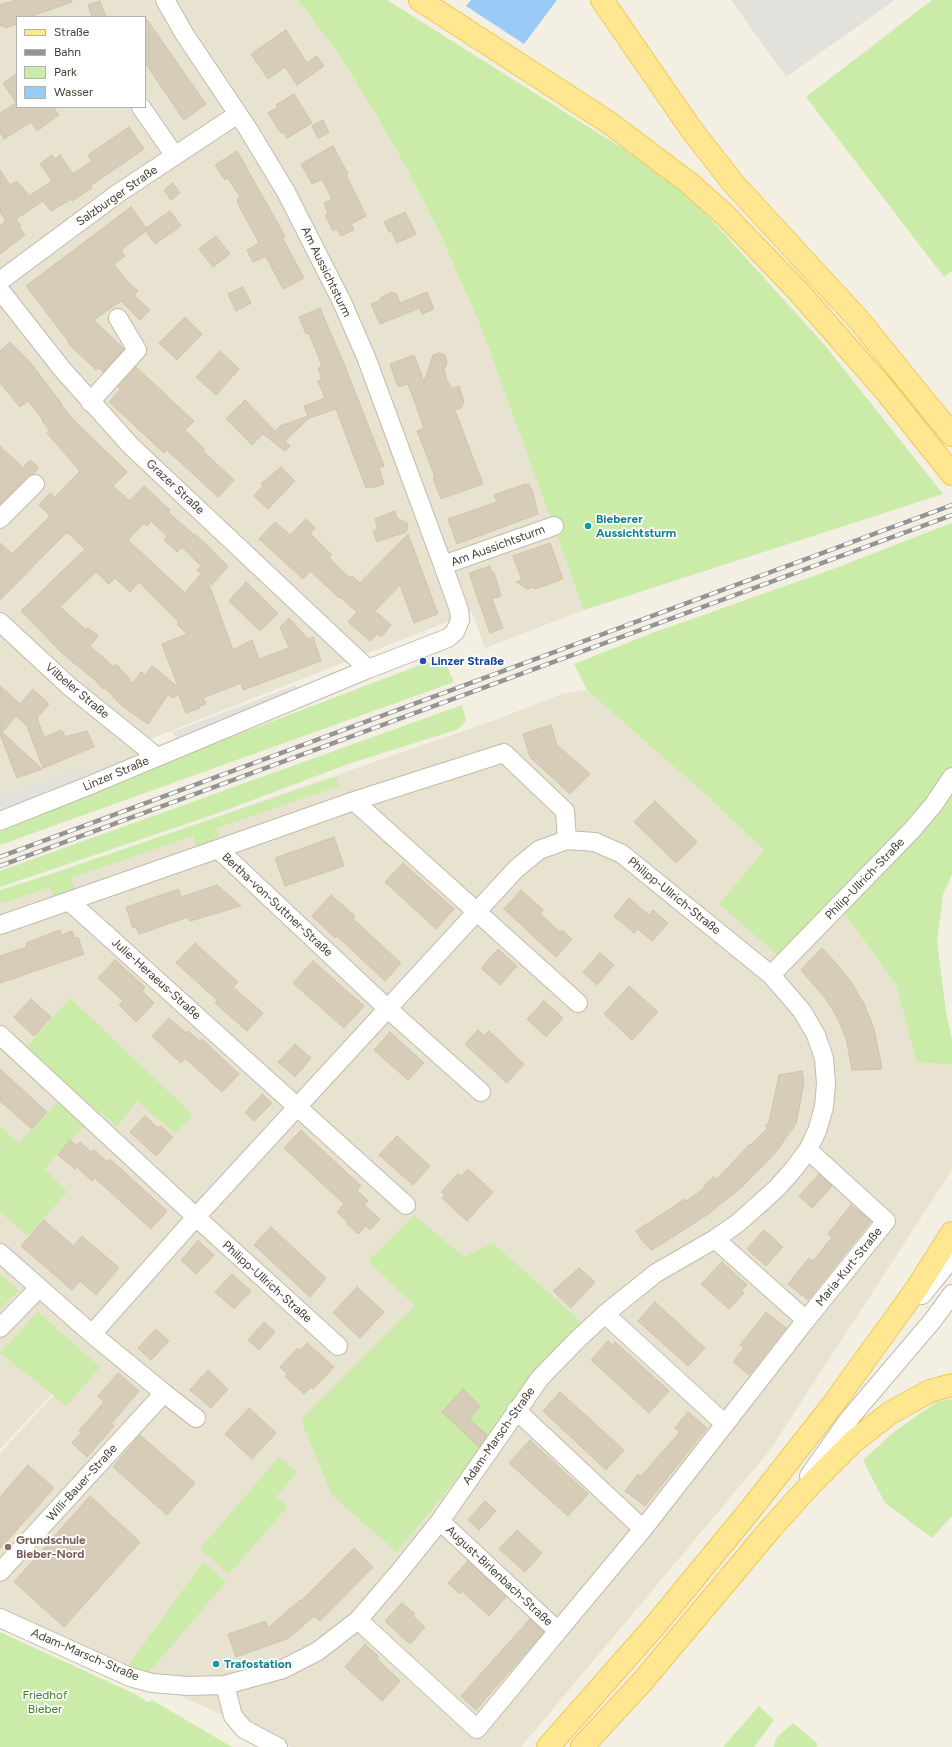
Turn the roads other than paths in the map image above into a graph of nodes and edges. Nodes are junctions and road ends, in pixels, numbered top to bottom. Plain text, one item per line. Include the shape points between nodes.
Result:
1 (165, 0) edge
2 (420, 0) edge
3 (602, 0) edge
4 (142, 108) edge
5 (238, 114) junction
6 (175, 156) junction
7 (0, 281) edge
8 (0, 290) edge
9 (118, 318) dead end
10 (90, 402) junction
11 (952, 435) edge
12 (952, 474) edge
13 (35, 484) dead end
14 (0, 519) edge
15 (554, 526) dead end
16 (443, 565) junction
17 (0, 622) edge
18 (453, 635) joint
19 (368, 669) junction
20 (157, 757) junction
21 (952, 777) edge
22 (354, 801) junction
23 (0, 821) edge
24 (567, 840) junction
25 (218, 849) junction
26 (69, 900) junction
27 (477, 912) junction
28 (0, 925) edge
29 (771, 975) junction
30 (578, 1003) dead end
31 (388, 1009) junction
32 (0, 1035) edge
33 (481, 1092) dead end
34 (298, 1107) junction
35 (808, 1150) junction
36 (406, 1205) dead end
37 (196, 1217) junction
38 (952, 1233) edge
39 (715, 1239) junction
40 (0, 1253) edge
41 (952, 1258) edge
42 (39, 1288) junction
43 (952, 1294) edge
44 (605, 1314) junction
45 (806, 1320) junction
46 (0, 1328) edge
47 (92, 1334) junction
48 (338, 1346) dead end
49 (876, 1346) junction
50 (952, 1385) edge
51 (164, 1394) junction
52 (516, 1410) junction
53 (196, 1418) dead end
54 (725, 1424) junction
55 (440, 1521) junction
56 (773, 1526) junction
57 (643, 1529) junction
58 (0, 1572) edge
59 (0, 1618) edge
60 (358, 1620) junction
61 (558, 1631) junction
62 (225, 1685) junction
63 (278, 1747) edge
64 (548, 1747) edge
65 (582, 1747) edge

1 - 5 street, Am Aussichtsturm
2 - 12 main road via 608,122 659,159 725,215 808,302
3 - 11 main road via 691,129 733,183 853,314
4 - 6 street
5 - 6 street, Salzburger Straße
5 - 16 street, Am Aussichtsturm via 286,192 342,302 366,357
6 - 7 street, Salzburger Straße via 118,194
8 - 10 street, Grazer Straße
9 - 10 street via 137,350
10 - 19 street, Grazer Straße via 131,446
13 - 14 street
15 - 16 street, Am Aussichtsturm
16 - 18 street, Am Aussichtsturm via 459,610 458,627
17 - 20 street, Vilbeler Straße via 69,686
18 - 19 street, Linzer Straße
19 - 20 street, Linzer Straße
20 - 23 street, Linzer Straße
21 - 29 street, Philip-Ullrich-Straße via 912,830
22 - 24 street, Bertha-von-Suttner-Straße via 504,753 565,811
22 - 25 street, Bertha-von-Suttner-Straße
22 - 27 street
24 - 27 street, Philipp-Ullrich-Straße via 539,850 516,869
24 - 29 street, Philipp-Ullrich-Straße via 595,842 622,854
25 - 26 street
25 - 31 street, Bertha-von-Suttner-Straße
26 - 28 street
26 - 34 street, Julie-Heraeus-Straße
27 - 30 street
27 - 31 street, Philipp-Ullrich-Straße
29 - 35 street, Adam-Marsch-Straße via 802,1011 816,1035 824,1058 824,1107
31 - 33 street
31 - 34 street, Philipp-Ullrich-Straße
32 - 37 street
34 - 36 street
34 - 37 street, Philipp-Ullrich-Straße
35 - 39 street, Adam-Marsch-Straße via 772,1192 738,1223
35 - 45 street, Maria-Kurt-Straße via 886,1221
37 - 47 street, Philipp-Ullrich-Straße
37 - 48 street, Philipp-Ullrich-Straße
38 - 49 main road
39 - 44 street, Adam-Marsch-Straße via 656,1273
39 - 45 street
40 - 42 street
41 - 49 street via 928,1289
42 - 46 street
42 - 47 street
43 - 56 street via 849,1419
44 - 52 street, Adam-Marsch-Straße via 540,1378
44 - 54 street
45 - 54 street, Maria-Kurt-Straße
47 - 51 street
49 - 64 main road via 831,1408 741,1521 653,1628
50 - 56 main road via 924,1394 884,1418 849,1447
51 - 53 street
51 - 58 street, Willi-Bauer-Straße
52 - 55 street, Adam-Marsch-Straße
52 - 57 street
54 - 57 street, Maria-Kurt-Straße
55 - 60 street, Adam-Marsch-Straße
55 - 61 street, August-Birlenbach-Straße
56 - 65 main road via 642,1682
57 - 61 street, Maria-Kurt-Straße
59 - 62 street, Adam-Marsch-Straße via 130,1677 152,1683
60 - 61 street, August-Birlenbach-Straße via 477,1729
60 - 62 street, Adam-Marsch-Straße via 318,1651 283,1669
62 - 63 street via 233,1716 244,1729

